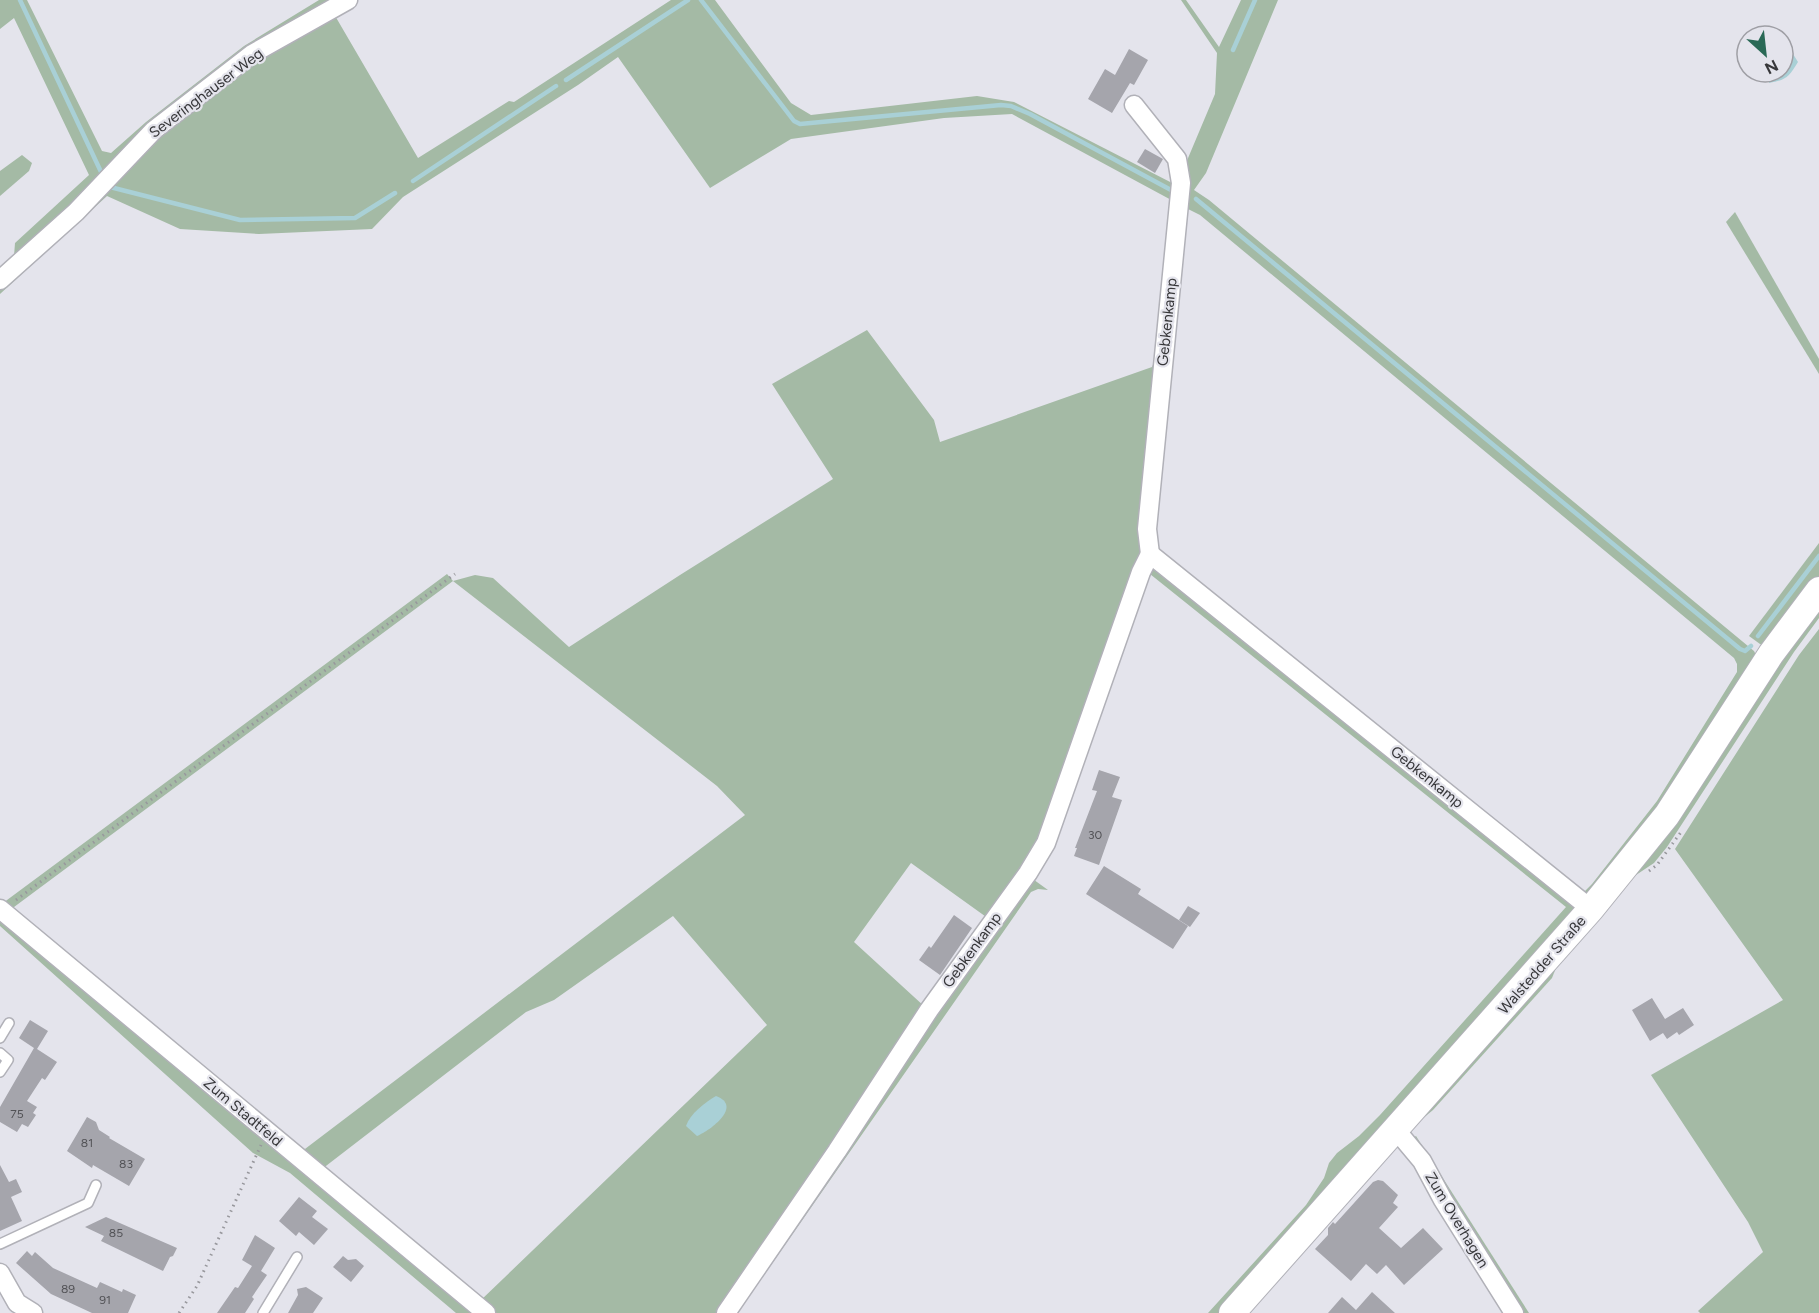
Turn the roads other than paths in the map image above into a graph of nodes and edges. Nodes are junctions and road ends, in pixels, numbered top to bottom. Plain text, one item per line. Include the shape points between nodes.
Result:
1 (348, 0) edge
2 (1134, 105) dead end
3 (0, 280) edge
4 (1150, 554) junction
5 (1819, 590) edge
6 (1591, 909) junction
7 (1, 910) edge
8 (9, 1023) dead end
9 (0, 1038) edge
10 (0, 1053) edge
11 (0, 1072) edge
12 (1396, 1130) junction
13 (96, 1185) dead end
14 (0, 1244) edge
15 (297, 1257) dead end
16 (0, 1273) edge
17 (12, 1308) edge
18 (33, 1313) edge
19 (263, 1313) edge
20 (486, 1313) edge
21 (726, 1313) edge
22 (1232, 1313) edge
23 (1514, 1313) edge

1 - 3 street, Severinghauser Weg via 252,54 154,130 76,212
2 - 4 street, Gebkenkamp via 1177,159 1181,183 1147,529
4 - 6 street, Gebkenkamp
4 - 21 street, Gebkenkamp via 1046,843
5 - 6 main road, Walstedder Straße via 1771,654 1667,815
6 - 12 main road, Walstedder Straße
7 - 20 street, Zum Stadtfeld
8 - 9 lane
10 - 11 lane via 8,1060
12 - 22 main road, Walstedder Straße
12 - 23 street, Zum Overhagen via 1422,1161
13 - 14 lane via 88,1203
15 - 19 lane
16 - 17 street
17 - 18 street

